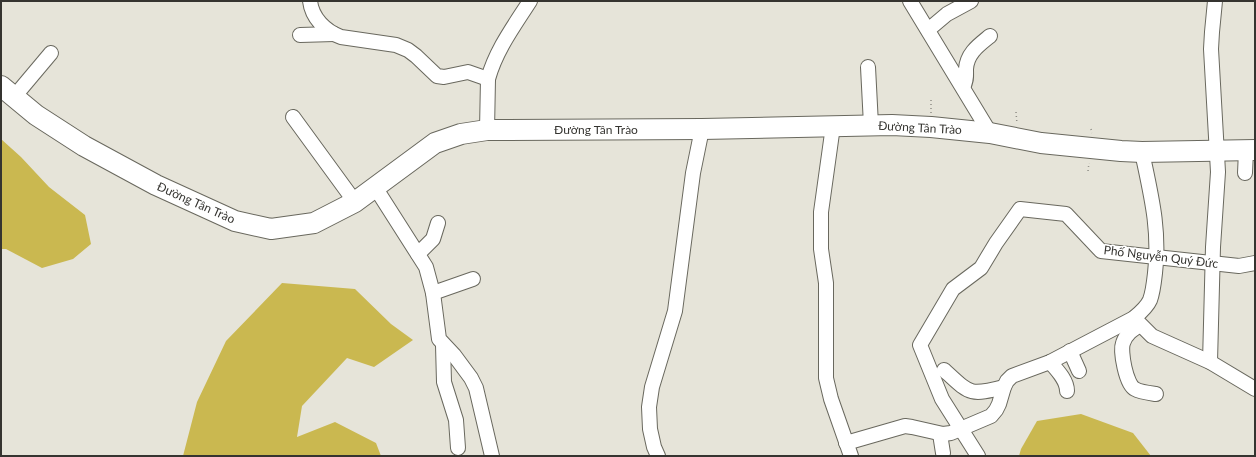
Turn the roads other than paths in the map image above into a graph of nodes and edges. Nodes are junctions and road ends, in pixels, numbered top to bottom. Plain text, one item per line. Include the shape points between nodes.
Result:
1 (310, 1) edge
2 (530, 1) edge
3 (910, 1) edge
4 (971, 1) edge
5 (1215, 1) edge
6 (928, 30) junction
7 (334, 34) junction
8 (300, 35) dead end
9 (990, 36) dead end
10 (51, 53) dead end
11 (868, 67) dead end
12 (488, 79) junction
13 (963, 87) junction
14 (8, 91) edge
15 (293, 117) dead end
16 (871, 125) junction
17 (833, 126) junction
18 (702, 129) junction
19 (487, 130) junction
20 (990, 133) junction
21 (1251, 150) edge
22 (1217, 151) junction
23 (1142, 152) junction
24 (1245, 173) dead end
25 (374, 187) junction
26 (355, 202) junction
27 (438, 223) dead end
28 (418, 254) junction
29 (1156, 257) junction
30 (1255, 263) edge
31 (1213, 264) junction
32 (474, 279) dead end
33 (434, 293) junction
34 (1137, 322) junction
35 (444, 344) junction
36 (1070, 351) junction
37 (1050, 362) junction
38 (1210, 362) junction
39 (944, 370) dead end
40 (1078, 371) dead end
41 (1004, 387) junction
42 (1255, 389) edge
43 (1067, 391) dead end
44 (1156, 394) dead end
45 (960, 429) junction
46 (940, 434) junction
47 (458, 448) dead end
48 (849, 450) edge
49 (944, 452) dead end
50 (492, 456) edge
51 (658, 456) edge
52 (978, 456) edge

1 - 7 street via 315,17
2 - 12 street via 504,40
3 - 6 street
4 - 6 street via 947,14
5 - 22 street via 1211,49
6 - 13 street
7 - 8 street
7 - 12 street via 402,48 416,56 438,76 468,72
9 - 13 street via 971,53
10 - 14 street
11 - 16 street
12 - 19 street
13 - 20 street
14 - 26 highway, Đường Tân Trào via 36,115 84,146 156,185 235,221 271,229 314,223
15 - 26 street
16 - 17 highway, Đường Tân Trào
16 - 20 highway, Đường Tân Trào via 932,127
17 - 18 highway, Đường Tân Trào
17 - 48 street via 821,212 821,249 826,283 826,378 830,399
18 - 19 highway, Đường Tân Trào
18 - 51 street via 693,173 675,311 652,387 649,407 650,429
19 - 25 highway, Đường Tân Trào via 461,134 435,143
20 - 23 highway, Đường Tân Trào via 1041,142
21 - 22 highway, Đường Tân Trào
21 - 24 street
22 - 23 highway, Đường Tân Trào
22 - 31 street
23 - 29 street via 1156,224
25 - 26 highway, Đường Tân Trào
25 - 28 street
27 - 28 street via 434,239
28 - 33 street via 426,267
29 - 31 street, Phố Nguyễn Quý Đức
29 - 34 street via 1150,300
29 - 45 street, Phố Nguyễn Quý Đức via 1101,252 1066,214 1020,208 981,268 953,289 920,344 942,399
30 - 31 street, Phố Nguyễn Quý Đức via 1240,266
31 - 38 street
32 - 33 street
33 - 35 street via 438,335
34 - 36 street
34 - 38 street via 1152,336
34 - 44 street via 1122,345 1123,360 1130,385 1134,389
35 - 47 street via 444,382 456,420
35 - 50 street via 476,388
36 - 37 street
36 - 40 street
37 - 41 street via 1012,376
37 - 43 street via 1063,378
38 - 42 street
39 - 41 street via 970,392
41 - 45 street via 999,404 991,416
45 - 46 street
45 - 52 street, Phố Nguyễn Quý Đức
46 - 48 street via 905,426
46 - 49 street

